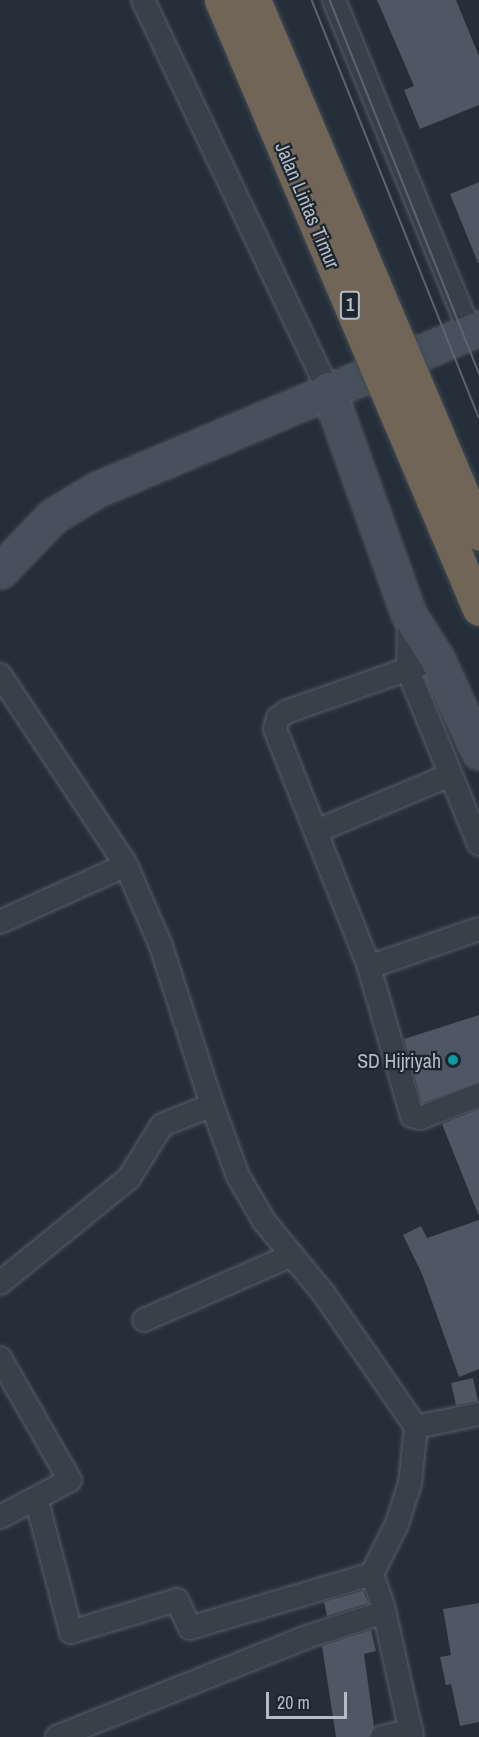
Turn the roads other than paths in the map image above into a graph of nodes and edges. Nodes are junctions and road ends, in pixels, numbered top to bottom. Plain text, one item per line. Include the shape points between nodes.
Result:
1 (143, 0) edge
2 (221, 0) edge
3 (254, 0) edge
4 (334, 0) edge
5 (476, 338) edge
6 (328, 389) junction
7 (479, 533) edge
8 (0, 571) edge
9 (479, 609) edge
10 (423, 665) junction
11 (0, 675) edge
12 (479, 752) edge
13 (450, 775) junction
14 (317, 831) junction
15 (479, 844) edge
16 (126, 864) junction
17 (0, 922) edge
18 (479, 929) edge
19 (369, 967) junction
20 (479, 1095) edge
21 (212, 1105) junction
22 (290, 1256) junction
23 (0, 1283) edge
24 (144, 1320) dead end
25 (0, 1358) edge
26 (479, 1414) edge
27 (424, 1426) junction
28 (36, 1498) junction
29 (0, 1517) edge
30 (372, 1574) junction
31 (384, 1612) junction
32 (411, 1734) edge
33 (57, 1737) edge
34 (382, 1737) edge

1 - 6 street
2 - 9 highway, Jalan Lintas Timur / 1, bridge
3 - 7 highway, Jalan Lintas Timur / 1, bridge
4 - 5 street
5 - 6 street
6 - 8 street via 99,489 53,516
6 - 10 street
10 - 12 street
10 - 13 street
10 - 14 street via 278,718 275,729
11 - 16 street
13 - 14 street
13 - 15 street
14 - 19 street
16 - 17 street
16 - 21 street via 162,946
18 - 19 street
19 - 20 street via 412,1116 420,1118
21 - 22 street via 238,1176
21 - 23 street via 162,1125 129,1178
22 - 24 street
22 - 27 street via 324,1294
25 - 28 street via 70,1480
26 - 27 street
27 - 30 street via 397,1524
28 - 29 street
28 - 30 street via 71,1632 177,1600 190,1628
30 - 31 street
31 - 32 street
31 - 33 street via 307,1637
32 - 34 street

